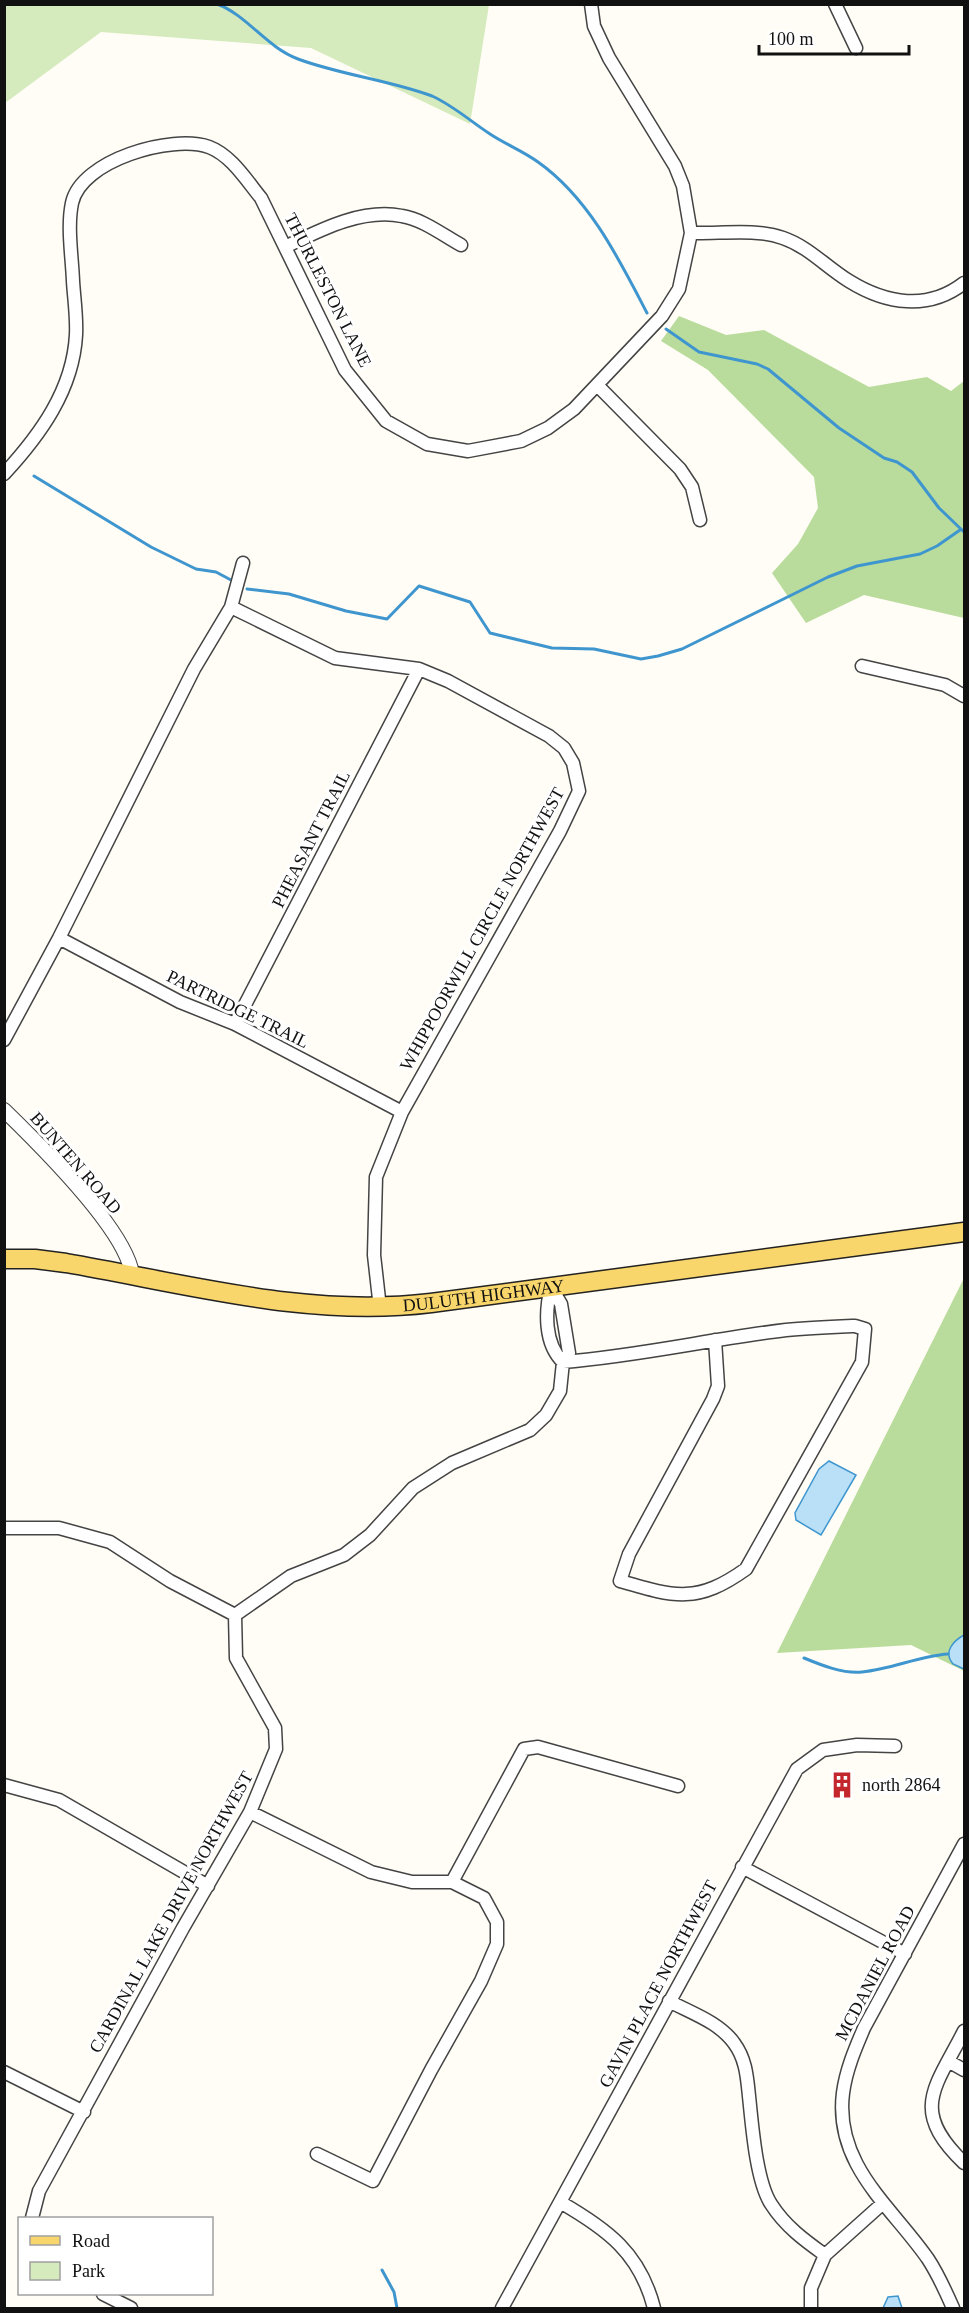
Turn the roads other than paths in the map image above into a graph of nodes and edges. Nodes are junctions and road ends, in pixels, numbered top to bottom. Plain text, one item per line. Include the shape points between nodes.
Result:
1 (591, 4) edge
2 (835, 4) edge
3 (855, 48) dead end
4 (691, 233) junction
5 (461, 245) dead end
6 (285, 247) junction
7 (964, 284) edge
8 (597, 385) junction
9 (4, 474) edge
10 (700, 520) dead end
11 (243, 563) dead end
12 (231, 607) junction
13 (862, 666) dead end
14 (419, 669) junction
15 (964, 696) edge
16 (59, 938) junction
17 (235, 1024) junction
18 (4, 1040) edge
19 (4, 1110) edge
20 (402, 1112) junction
21 (964, 1232) edge
22 (4, 1259) edge
23 (132, 1274) junction
24 (551, 1287) junction
25 (380, 1308) junction
26 (715, 1340) junction
27 (563, 1362) junction
28 (4, 1528) edge
29 (235, 1616) junction
30 (895, 1746) dead end
31 (4, 1785) edge
32 (678, 1786) dead end
33 (250, 1812) junction
34 (964, 1844) edge
35 (742, 1867) junction
36 (452, 1882) junction
37 (208, 1886) junction
38 (905, 1954) junction
39 (669, 2001) junction
40 (964, 2031) edge
41 (948, 2061) junction
42 (964, 2070) edge
43 (4, 2072) edge
44 (84, 2112) junction
45 (317, 2154) dead end
46 (964, 2163) edge
47 (561, 2202) junction
48 (882, 2204) junction
49 (32, 2217) edge
50 (825, 2254) junction
51 (105, 2295) edge
52 (131, 2308) edge
53 (502, 2308) edge
54 (654, 2308) edge
55 (811, 2308) edge
56 (953, 2308) edge

1 - 4 street, THURLESTON LANE via 594,26 609,58 675,166 683,186
2 - 3 street
4 - 7 street via 766,233 784,238 817,256 848,280 900,303 928,301 951,294
4 - 8 street, THURLESTON LANE via 679,289 663,316
5 - 6 street via 402,216 372,215 325,227
6 - 8 street, THURLESTON LANE via 345,370 386,421 427,444 468,451 521,441 574,409
6 - 9 street, THURLESTON LANE via 261,198 232,163 212,148 197,144 143,149 86,178 72,202 76,336 68,377 37,438
8 - 10 street via 680,469 692,487
11 - 12 street
12 - 14 street, WHIPPOORWILL CIRCLE NORTHWEST via 335,658
12 - 16 street via 194,669
13 - 15 street via 945,685
14 - 17 street, PHEASANT TRAIL
14 - 20 street, WHIPPOORWILL CIRCLE NORTHWEST via 473,692 564,747 573,763 579,791
16 - 17 street, PARTRIDGE TRAIL via 180,1002
16 - 18 street
17 - 20 street, PARTRIDGE TRAIL
19 - 23 street, BUNTEN ROAD via 96,1210 130,1262
20 - 25 street, WHIPPOORWILL CIRCLE NORTHWEST via 376,1177 374,1255
21 - 24 main road, DULUTH HIGHWAY
22 - 23 main road, DULUTH HIGHWAY via 35,1258
23 - 25 main road, DULUTH HIGHWAY via 292,1304
24 - 25 main road, DULUTH HIGHWAY
24 - 27 street via 546,1308 553,1352
26 - 26 street via 787,1330 855,1326 865,1329 862,1362 746,1569 726,1583 691,1596 620,1581 628,1554 713,1400 718,1386
26 - 27 street
27 - 29 street via 560,1391 546,1415 530,1430 452,1463 413,1488 370,1535 344,1555 291,1576
28 - 29 street via 59,1528 110,1542
29 - 33 street, CARDINAL LAKE DRIVE NORTHWEST via 236,1658 275,1728 276,1749
30 - 35 street, GAVIN PLACE NORTHWEST via 857,1745 823,1750 797,1769
31 - 37 street via 59,1800
32 - 36 street via 538,1747 524,1749
33 - 36 street via 371,1872 412,1882
33 - 37 street, CARDINAL LAKE DRIVE NORTHWEST
34 - 38 street, MCDANIEL ROAD
35 - 38 street
35 - 39 street, GAVIN PLACE NORTHWEST
36 - 45 street via 484,1898 497,1922 497,1944 481,1981 374,2181
37 - 44 street, CARDINAL LAKE DRIVE NORTHWEST
38 - 48 street, MCDANIEL ROAD via 864,2028 850,2060 843,2094 846,2141 861,2175
39 - 47 street, GAVIN PLACE NORTHWEST
39 - 50 street via 715,2025 740,2053 770,2202 786,2225
40 - 41 street
41 - 42 street
41 - 46 street via 935,2086 931,2114 939,2136
43 - 44 street
44 - 49 street, CARDINAL LAKE DRIVE NORTHWEST via 39,2191
47 - 53 street, GAVIN PLACE NORTHWEST
47 - 54 street via 596,2223 629,2254
48 - 50 street
48 - 56 street, MCDANIEL ROAD via 929,2260
50 - 55 street via 811,2288
51 - 52 street

